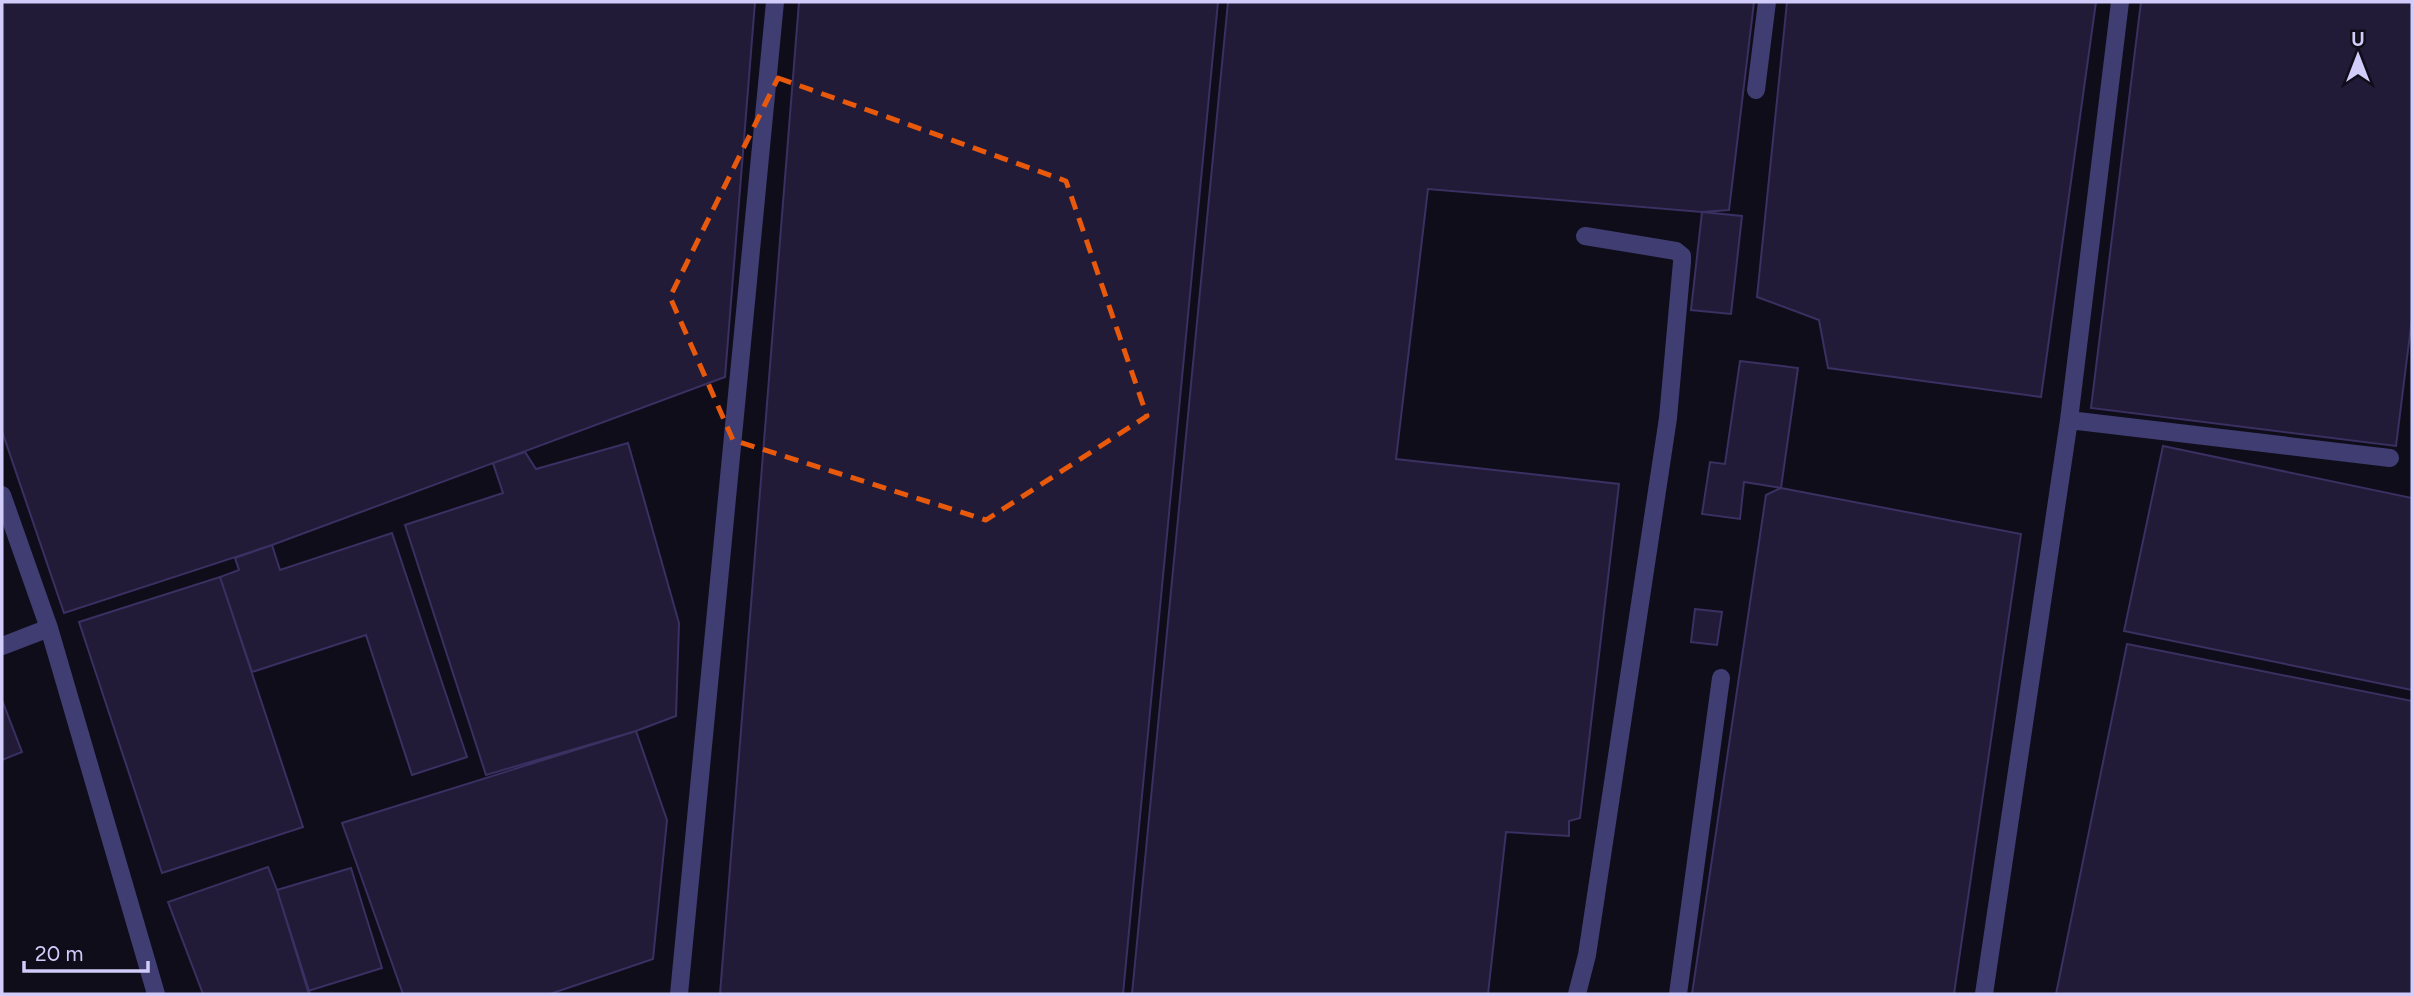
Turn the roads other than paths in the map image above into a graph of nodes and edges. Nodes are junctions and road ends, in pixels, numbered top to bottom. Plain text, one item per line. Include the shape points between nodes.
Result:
1 (775, 2) edge
2 (1767, 2) edge
3 (2120, 2) edge
4 (1756, 89) dead end
5 (1585, 236) dead end
6 (2069, 419) junction
7 (2390, 458) dead end
8 (2, 495) edge
9 (49, 628) junction
10 (2, 646) edge
11 (1721, 678) dead end
12 (156, 994) edge
13 (679, 994) edge
14 (1577, 994) edge
15 (1678, 994) edge
16 (1984, 994) edge

1 - 13 lane
2 - 4 lane
3 - 6 lane
5 - 14 lane via 1676,251 1682,262 1668,418 1587,955
6 - 7 lane
6 - 16 lane
8 - 9 lane
9 - 10 lane
9 - 12 lane
11 - 15 lane

